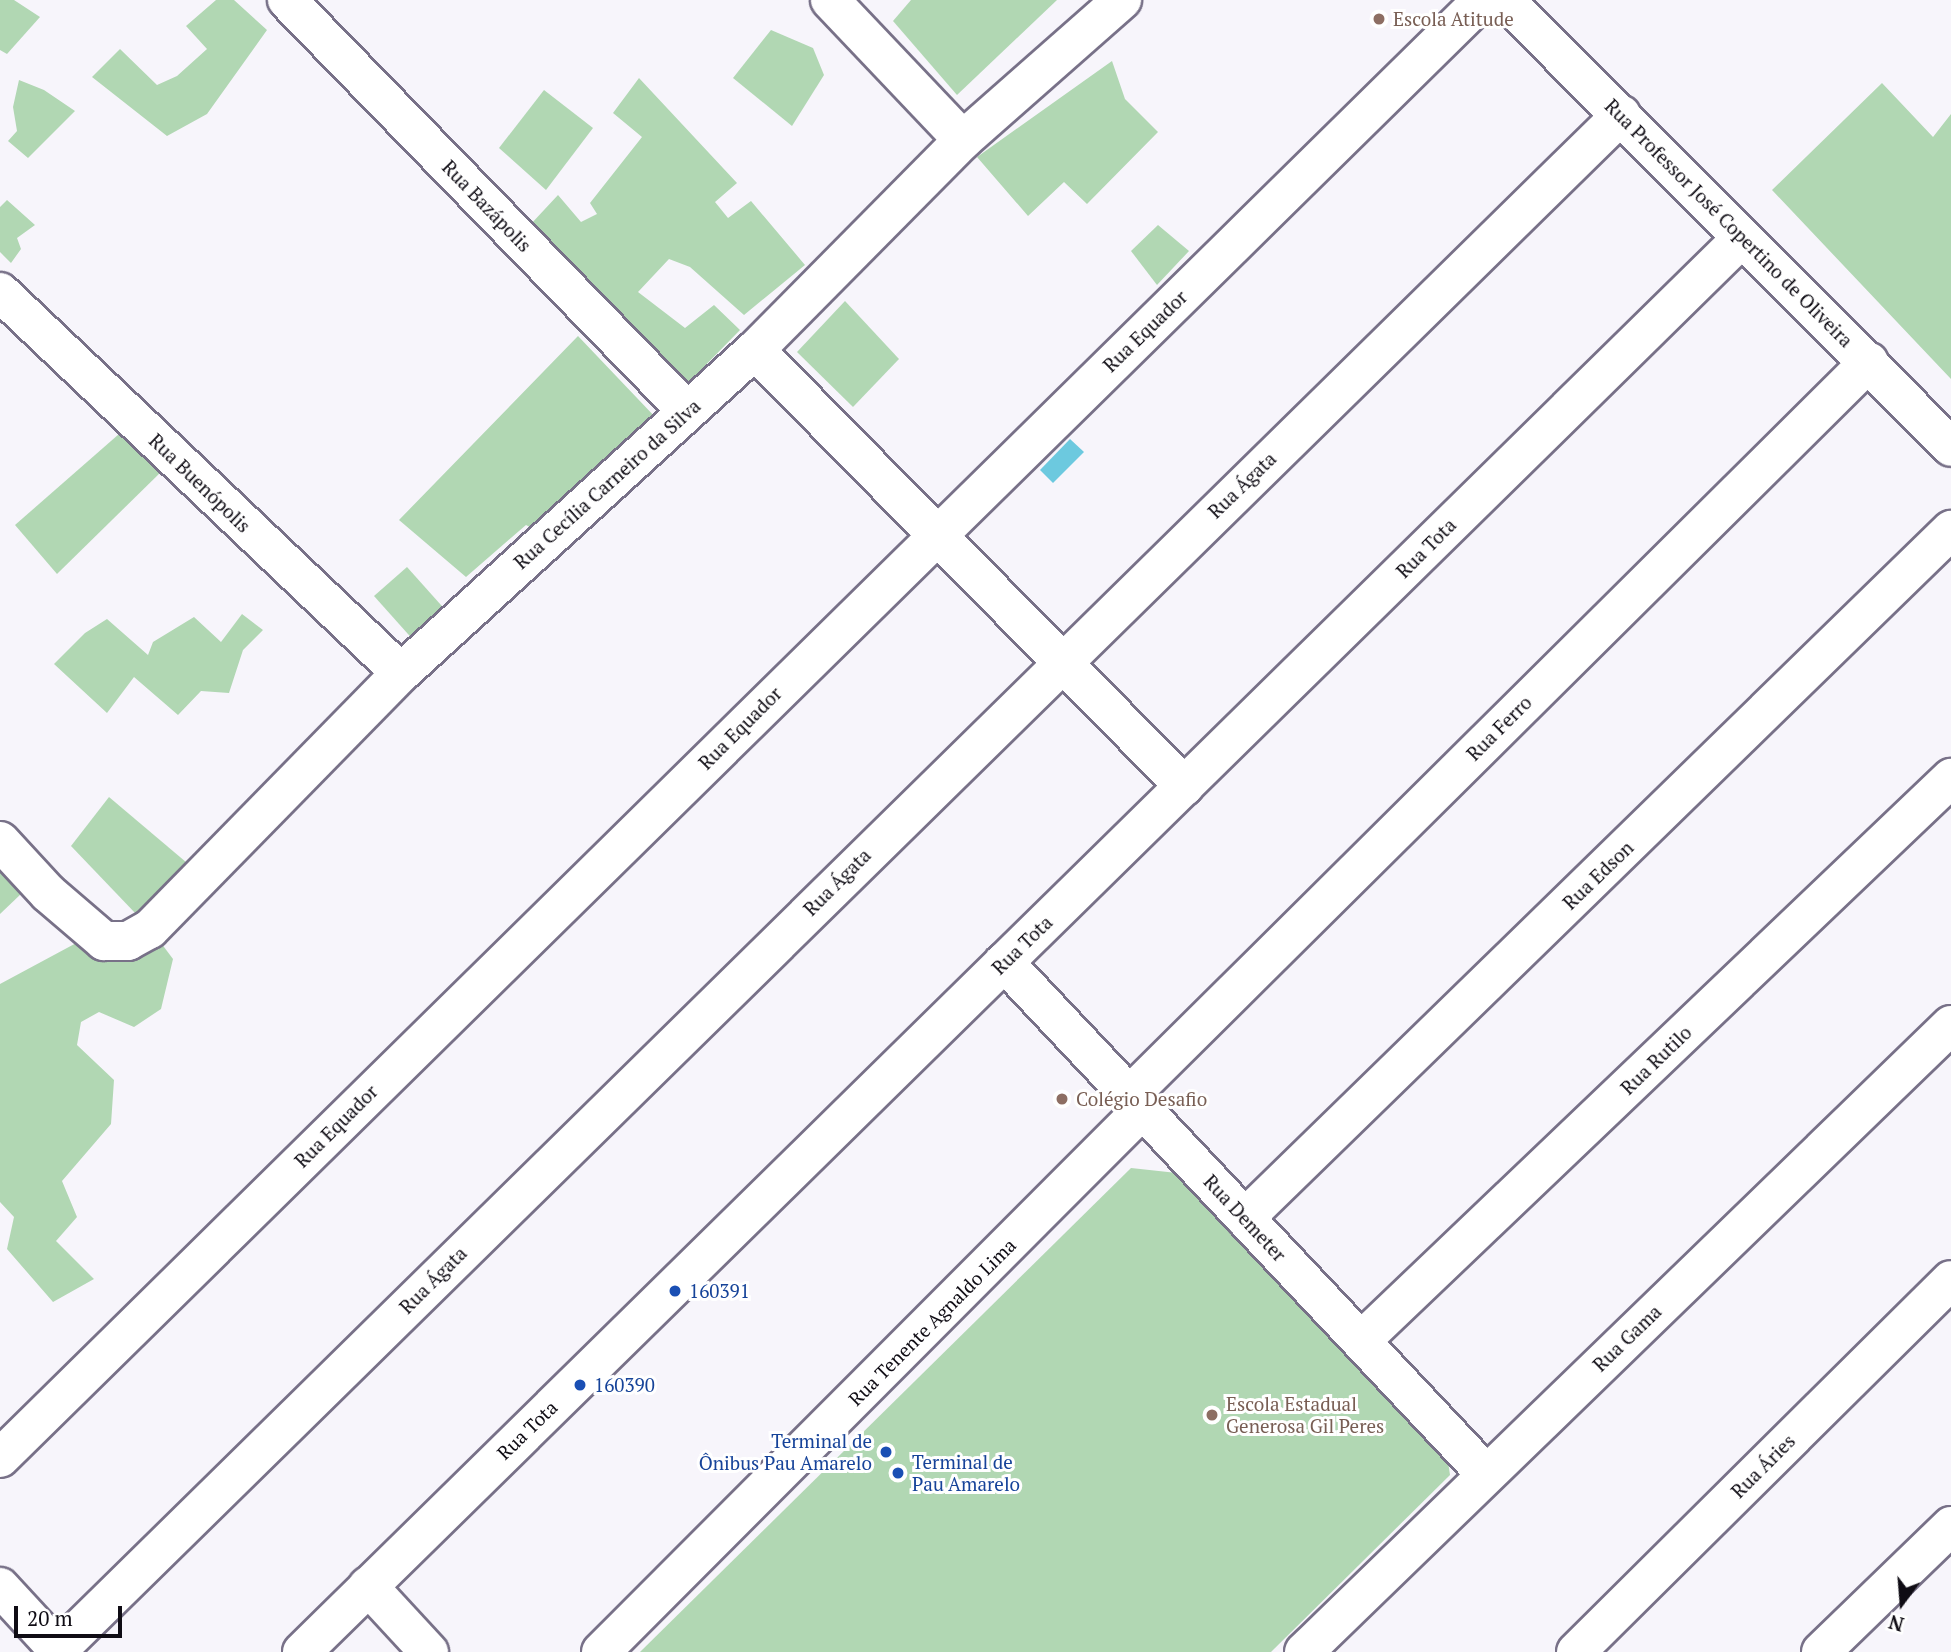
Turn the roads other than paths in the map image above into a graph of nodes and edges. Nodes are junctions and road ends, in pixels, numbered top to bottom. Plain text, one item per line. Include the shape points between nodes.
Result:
1 (287, 0) edge
2 (830, 0) edge
3 (1122, 0) edge
4 (1482, 0) edge
5 (1506, 0) edge
6 (1621, 115) junction
7 (963, 140) junction
8 (1742, 238) junction
9 (0, 292) edge
10 (755, 350) junction
11 (1869, 362) junction
12 (687, 411) junction
13 (1951, 447) edge
14 (1951, 530) edge
15 (938, 533) junction
16 (1063, 660) junction
17 (401, 673) junction
18 (1951, 778) edge
19 (1184, 786) junction
20 (0, 841) edge
21 (1004, 962) junction
22 (1951, 1025) edge
23 (1136, 1102) junction
24 (1245, 1217) junction
25 (1951, 1280) edge
26 (1361, 1341) junction
27 (0, 1458) edge
28 (1486, 1474) junction
29 (1951, 1526) edge
30 (0, 1587) edge
31 (368, 1587) junction
32 (58, 1651) edge
33 (302, 1652) edge
34 (429, 1652) edge
35 (601, 1652) edge
36 (1304, 1652) edge
37 (1576, 1652) edge
38 (1821, 1652) edge

1 - 12 street, Rua Bazápolis
2 - 7 street
3 - 7 street, Rua Cecília Carneiro da Silva
4 - 15 street, Rua Equador
5 - 6 street, Rua Professor José Copertino de Oliveira
6 - 8 street, Rua Professor José Copertino de Oliveira
6 - 16 street, Rua Ágata
7 - 10 street, Rua Cecília Carneiro da Silva
8 - 11 street, Rua Professor José Copertino de Oliveira
8 - 19 street, Rua Tota
9 - 17 street, Rua Buenópolis
10 - 12 street, Rua Cecília Carneiro da Silva
10 - 15 street
11 - 13 street, Rua Professor José Copertino de Oliveira
11 - 23 street, Rua Ferro
12 - 17 street, Rua Cecília Carneiro da Silva
14 - 24 street, Rua Edson
15 - 16 street
15 - 27 street, Rua Equador
16 - 19 street
16 - 32 street, Rua Ágata
17 - 20 street, Rua Cecília Carneiro da Silva via 150,929 128,941 104,941 87,930
18 - 26 street, Rua Rutilo
19 - 21 street, Rua Tota
21 - 23 street, Rua Demeter
21 - 31 street, Rua Tota
22 - 28 street, Rua Gama
23 - 24 street, Rua Demeter
23 - 35 street, Rua Tenente Agnaldo Lima
24 - 26 street, Rua Demeter
25 - 37 street, Rua Áries
26 - 28 street, Rua Demeter
28 - 36 street, Rua Gama
29 - 38 street
30 - 32 street
31 - 33 street, Rua Tota
31 - 34 street

